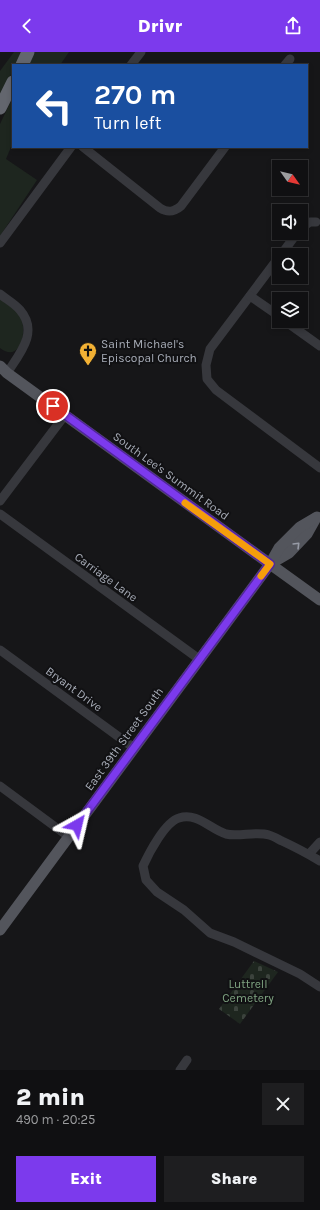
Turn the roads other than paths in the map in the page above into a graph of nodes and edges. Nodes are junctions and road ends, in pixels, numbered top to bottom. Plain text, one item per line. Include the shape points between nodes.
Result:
1 (28, 52) edge
2 (141, 52) edge
3 (22, 64) edge
4 (132, 64) edge
5 (12, 84) edge
6 (0, 108) edge
7 (69, 148) edge
8 (84, 148) edge
9 (224, 148) edge
10 (316, 222) dead end
11 (308, 223) edge
12 (0, 243) edge
13 (272, 267) edge
14 (0, 294) edge
15 (250, 296) junction
16 (272, 311) edge
17 (295, 328) edge
18 (320, 346) edge
19 (2, 369) edge
20 (65, 414) junction
21 (320, 468) edge
22 (0, 501) edge
23 (0, 514) edge
24 (318, 515) edge
25 (270, 564) junction
26 (320, 600) edge
27 (0, 650) edge
28 (199, 659) junction
29 (134, 748) junction
30 (0, 786) edge
31 (69, 837) junction
32 (320, 842) edge
33 (309, 854) junction
34 (320, 861) edge
35 (2, 925) edge
36 (320, 987) edge
37 (187, 1060) dead end
38 (180, 1070) edge

1 - 3 highway
2 - 4 street
5 - 6 highway
7 - 12 street
8 - 9 street via 165,211 175,211 181,206
10 - 11 street
13 - 15 street
14 - 19 street via 20,310 28,330 25,345
15 - 16 street
15 - 21 street via 210,349 206,365 207,379 216,390
17 - 18 street
19 - 20 main road, South Lee's Summit Road
20 - 22 street
20 - 25 main road, South Lee's Summit Road
23 - 28 street, Carriage Lane
24 - 25 main road, East 39th Street South via 300,527 279,548
25 - 26 main road, South Lee's Summit Road
25 - 28 main road, East 39th Street South
27 - 29 street, Bryant Drive
28 - 29 main road, East 39th Street South
29 - 31 main road, East 39th Street South
30 - 31 street
31 - 35 main road, East 39th Street South
32 - 33 street
33 - 34 street
33 - 36 street via 269,834 227,834 189,816 177,818 167,827 142,866 146,880 157,892 184,910 210,933 241,945 300,974
37 - 38 street

